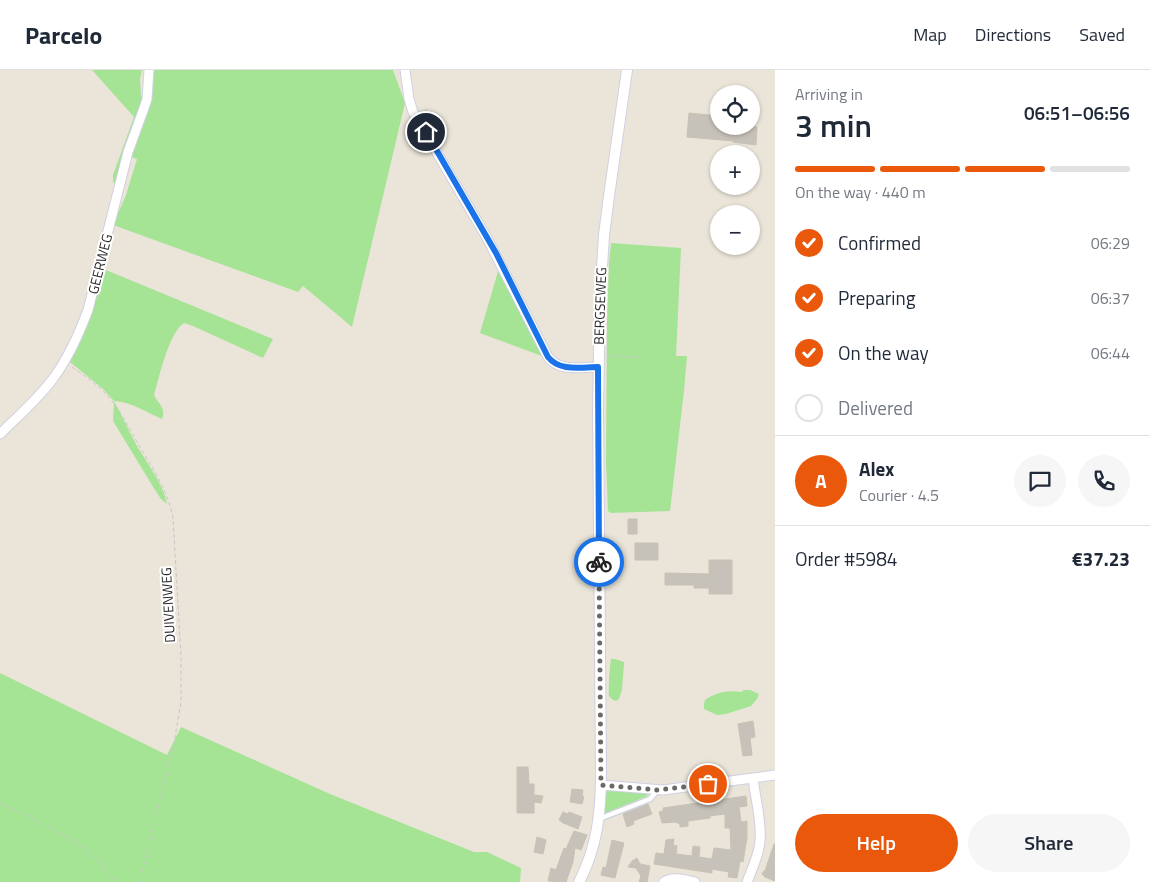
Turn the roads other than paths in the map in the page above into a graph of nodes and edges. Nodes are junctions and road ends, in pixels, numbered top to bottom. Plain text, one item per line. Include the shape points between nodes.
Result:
1 (149, 70) edge
2 (405, 70) edge
3 (627, 70) edge
4 (598, 367) junction
5 (0, 434) edge
6 (775, 775) edge
7 (753, 778) junction
8 (601, 785) junction
9 (658, 790) junction
10 (600, 818) junction
11 (579, 882) edge
12 (664, 882) edge
13 (695, 882) edge
14 (747, 882) edge

1 - 5 street, GEERWEG via 147,99 128,152 82,328 53,379
2 - 4 street via 413,112 492,246 551,362 560,367
3 - 4 street, BERGSEWEG via 625,106 604,235
4 - 8 street, BERGSEWEG
6 - 7 street
7 - 9 street
7 - 14 street via 760,840
8 - 9 street
8 - 10 street, BERGSEWEG
9 - 10 lane via 650,799
10 - 11 street, BERGSEWEG via 591,854
12 - 13 street via 673,879

